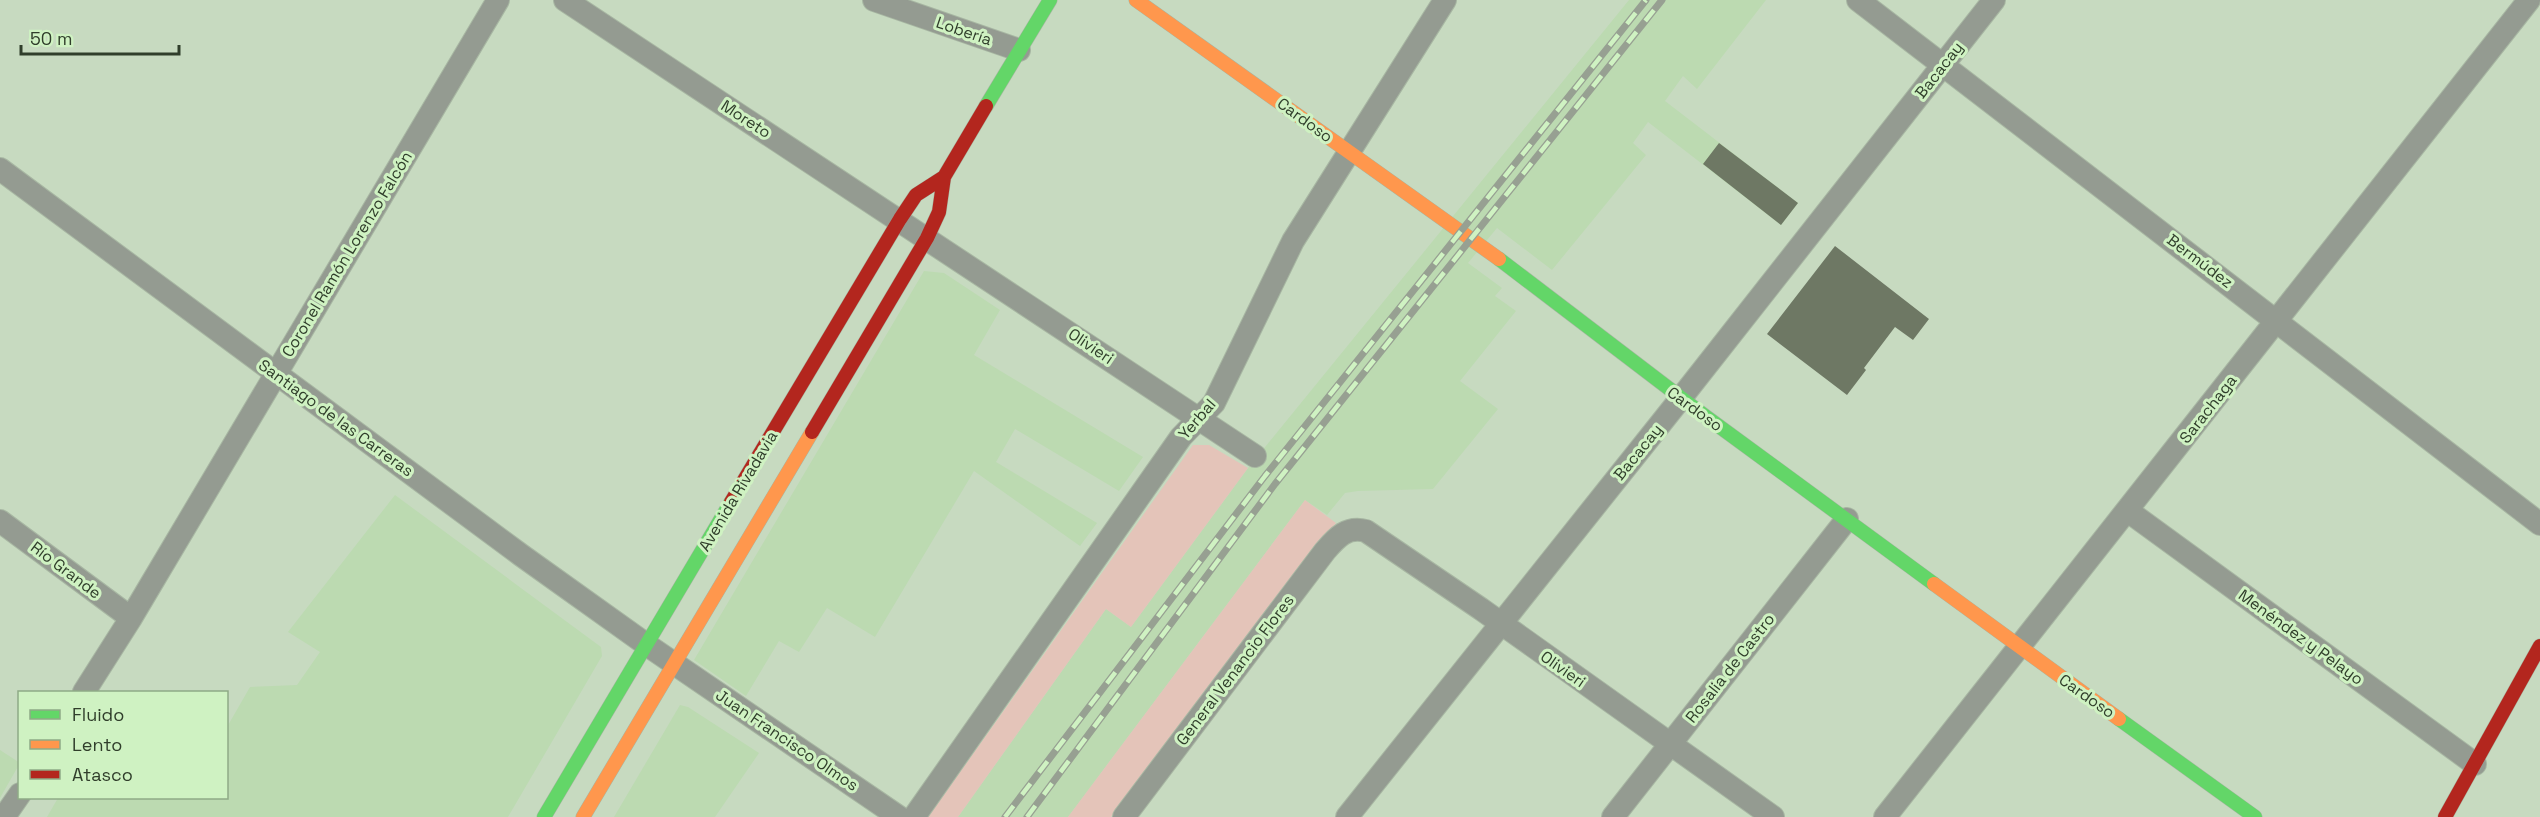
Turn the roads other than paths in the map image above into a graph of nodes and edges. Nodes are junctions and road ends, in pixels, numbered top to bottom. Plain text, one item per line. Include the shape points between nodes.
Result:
1 (498, 0) edge
2 (565, 0) edge
3 (874, 0) edge
4 (1050, 0) edge
5 (1136, 0) edge
6 (1445, 0) edge
7 (1858, 0) edge
8 (1994, 0) edge
9 (2529, 0) edge
10 (1019, 50) junction
11 (1942, 66) junction
12 (1350, 152) junction
13 (0, 169) edge
14 (944, 177) junction
15 (900, 219) junction
16 (927, 238) junction
17 (2277, 320) junction
18 (276, 374) junction
19 (1681, 398) junction
20 (1199, 418) junction
21 (1255, 456) dead end
22 (2128, 511) junction
23 (1847, 519) junction
24 (0, 521) edge
25 (2540, 524) edge
26 (1350, 530) joint
27 (131, 618) junction
28 (1501, 624) junction
29 (646, 645) junction
30 (2540, 646) edge
31 (2019, 647) junction
32 (674, 663) junction
33 (85, 691) edge
34 (1670, 745) junction
35 (2475, 764) junction
36 (18, 797) edge
37 (4, 817) edge
38 (544, 817) edge
39 (583, 817) edge
40 (899, 817) edge
41 (914, 817) edge
42 (1124, 817) edge
43 (1347, 817) edge
44 (1613, 817) edge
45 (1773, 817) edge
46 (1885, 817) edge
47 (2255, 817) edge
48 (2445, 817) edge

1 - 18 street, Coronel Ramón Lorenzo Falcón
2 - 15 street, Moreto
3 - 10 street, Lobería
4 - 10 main road, Avenida Rivadavia
5 - 12 main road, Cardoso
6 - 12 street, Yerbal
7 - 11 street, Bermúdez
8 - 11 street, Bacacay
9 - 17 street, Sarachaga
10 - 14 main road, Avenida Rivadavia
11 - 17 street, Bermúdez
11 - 19 street, Bacacay
12 - 19 main road, Cardoso via 1462,231
12 - 20 street, Yerbal via 1293,241 1214,403
13 - 18 street, Santiago de las Carreras
14 - 15 main road, Avenida Rivadavia via 916,195
14 - 16 main road, Avenida Rivadavia via 939,212
15 - 16 street, Moreto
15 - 29 main road, Avenida Rivadavia
16 - 20 street, Olivieri
16 - 32 main road, Avenida Rivadavia
17 - 22 street, Sarachaga
17 - 25 street, Bermúdez
18 - 27 street, Coronel Ramón Lorenzo Falcón
18 - 29 street, Santiago de las Carreras
19 - 23 main road, Cardoso
19 - 28 street, Bacacay
20 - 21 street, Olivieri
20 - 41 street, Yerbal via 1181,437
22 - 31 street, Sarachaga
22 - 35 street, Menéndez y Pelayo
23 - 31 main road, Cardoso
23 - 34 street, Rosalia de Castro
24 - 27 street, Río Grande
26 - 28 street, Olivieri via 1366,531
26 - 42 street, General Venancio Flores via 1342,532 1325,550
27 - 33 street, Coronel Ramón Lorenzo Falcón
28 - 34 street, Olivieri
28 - 43 street, Bacacay
29 - 32 street, Santiago de las Carreras
29 - 38 main road, Avenida Rivadavia
30 - 35 main road
31 - 46 street, Sarachaga
31 - 47 main road, Cardoso
32 - 39 main road, Avenida Rivadavia
32 - 40 street, Juan Francisco Olmos
34 - 44 street, Rosalia de Castro
34 - 45 street, Olivieri
35 - 48 main road
36 - 37 street

